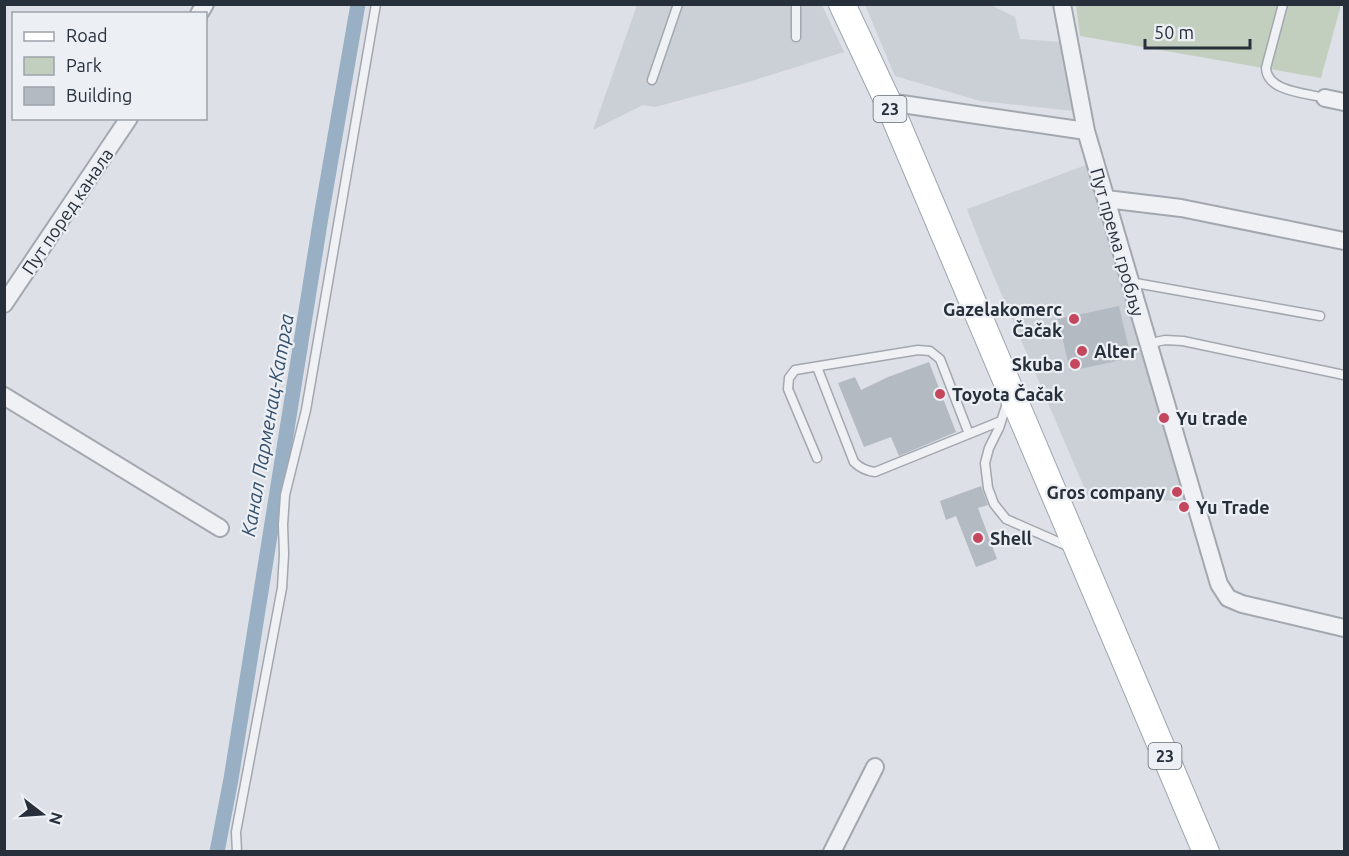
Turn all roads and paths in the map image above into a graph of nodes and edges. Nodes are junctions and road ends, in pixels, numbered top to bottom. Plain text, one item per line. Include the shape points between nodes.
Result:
1 (376, 4) edge
2 (678, 4) edge
3 (796, 4) edge
4 (842, 4) edge
5 (1062, 4) edge
6 (1283, 4) edge
7 (796, 38) dead end
8 (652, 80) dead end
9 (1325, 98) joint
10 (888, 102) junction
11 (1344, 102) edge
12 (128, 120) edge
13 (1086, 131) junction
14 (1106, 199) junction
15 (1344, 241) edge
16 (1130, 282) junction
17 (4, 304) edge
18 (1320, 316) dead end
19 (1147, 344) junction
20 (817, 367) junction
21 (1344, 375) edge
22 (1011, 392) junction
23 (4, 396) edge
24 (1001, 421) junction
25 (969, 434) junction
26 (817, 458) dead end
27 (220, 528) dead end
28 (1078, 550) junction
29 (1344, 628) edge
30 (875, 767) dead end
31 (237, 852) edge
32 (832, 852) edge
33 (1206, 852) edge

1 - 31 lane via 308,399 285,495 282,588 236,832
2 - 8 lane
3 - 7 lane
4 - 10 main road, 23
5 - 13 street, Пут према гробљу
6 - 9 lane via 1266,68 1268,78 1277,86
9 - 11 street
10 - 13 street
10 - 22 main road, 23
12 - 17 street, Пут поред канала
13 - 14 street, Пут према гробљу
14 - 15 street via 1181,208
14 - 16 street, Пут према гробљу
16 - 18 lane
16 - 19 street, Пут према гробљу
19 - 21 lane via 1183,341
19 - 29 street, Пут према гробљу via 1219,584 1228,598
20 - 25 lane via 930,351 940,359
20 - 25 lane via 854,462 864,470 875,472
20 - 26 lane via 795,370 788,383
22 - 24 lane
22 - 28 main road, 23
23 - 27 street
24 - 25 lane
24 - 28 lane via 985,463 994,504 1006,519
28 - 33 main road, 23
30 - 32 street

